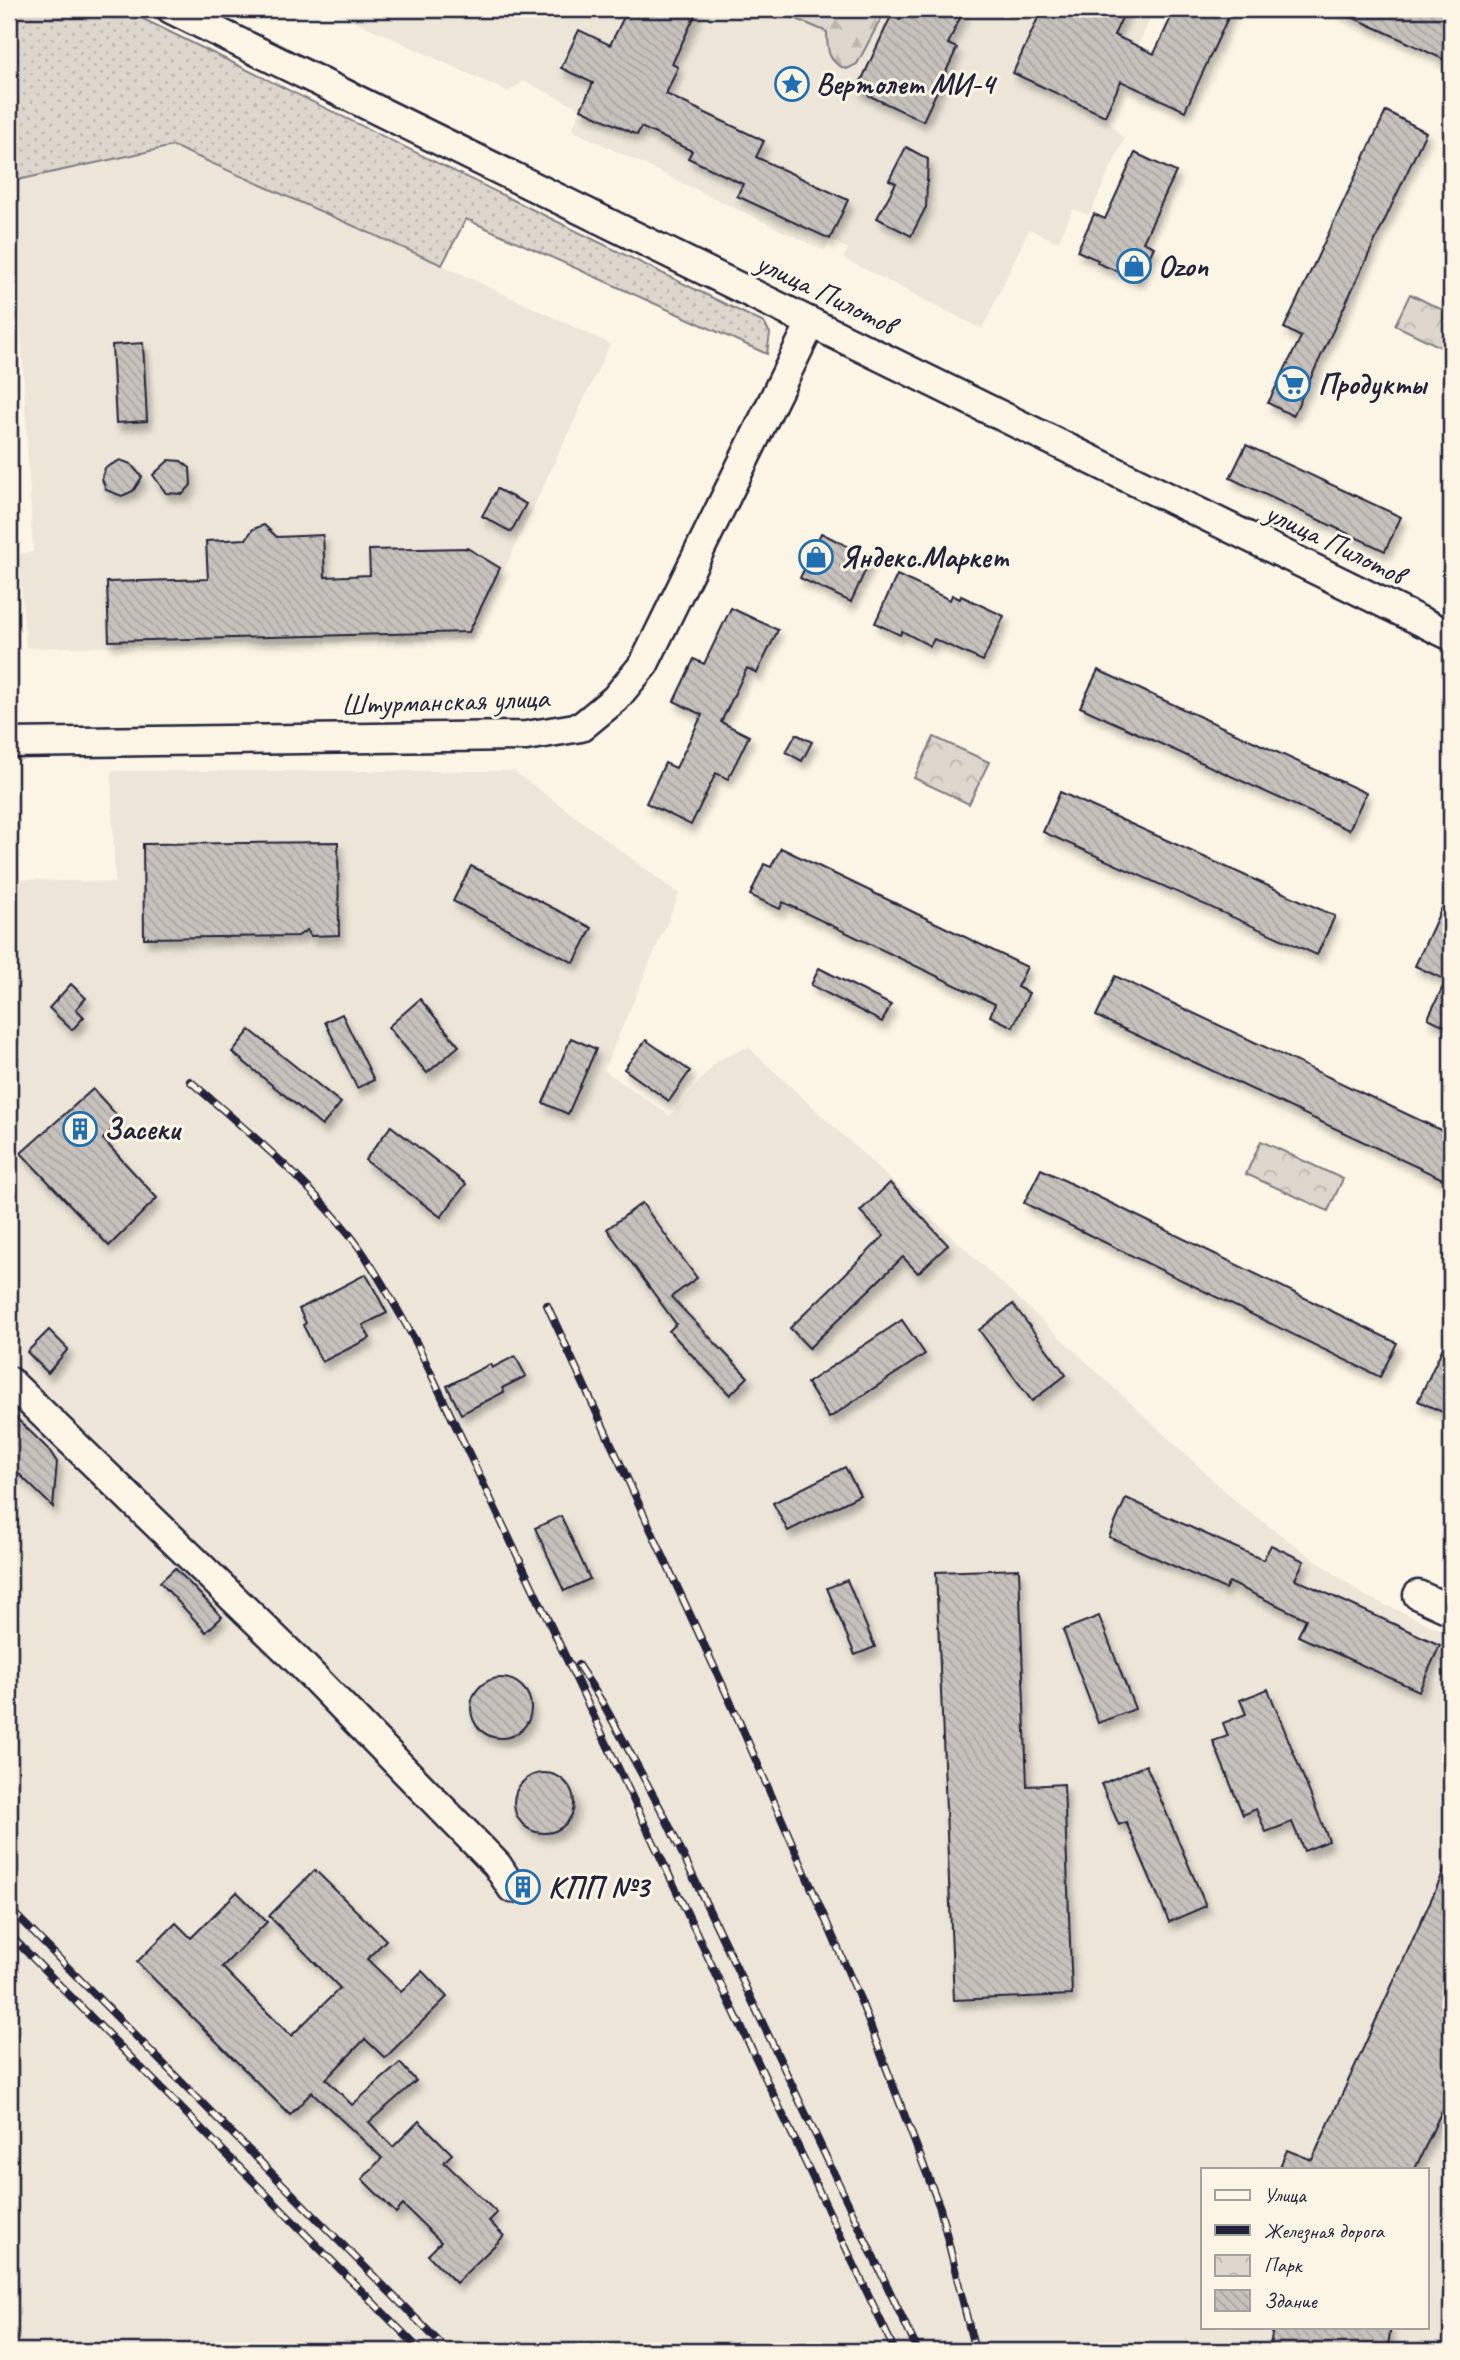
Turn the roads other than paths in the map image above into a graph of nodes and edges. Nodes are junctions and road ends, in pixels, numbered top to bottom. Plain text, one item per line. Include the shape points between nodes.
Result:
1 (171, 9) edge
2 (811, 323) junction
3 (1451, 636) edge
4 (9, 743) edge
5 (9, 1381) edge
6 (1418, 1595) dead end
7 (1451, 1610) edge
8 (512, 1888) dead end

1 - 2 street, улица Пилотов
2 - 3 street, улица Пилотов
2 - 4 street, Штурманская улица via 644,664 615,699 581,727 526,736
5 - 8 street via 296,1659 497,1866
6 - 7 street

